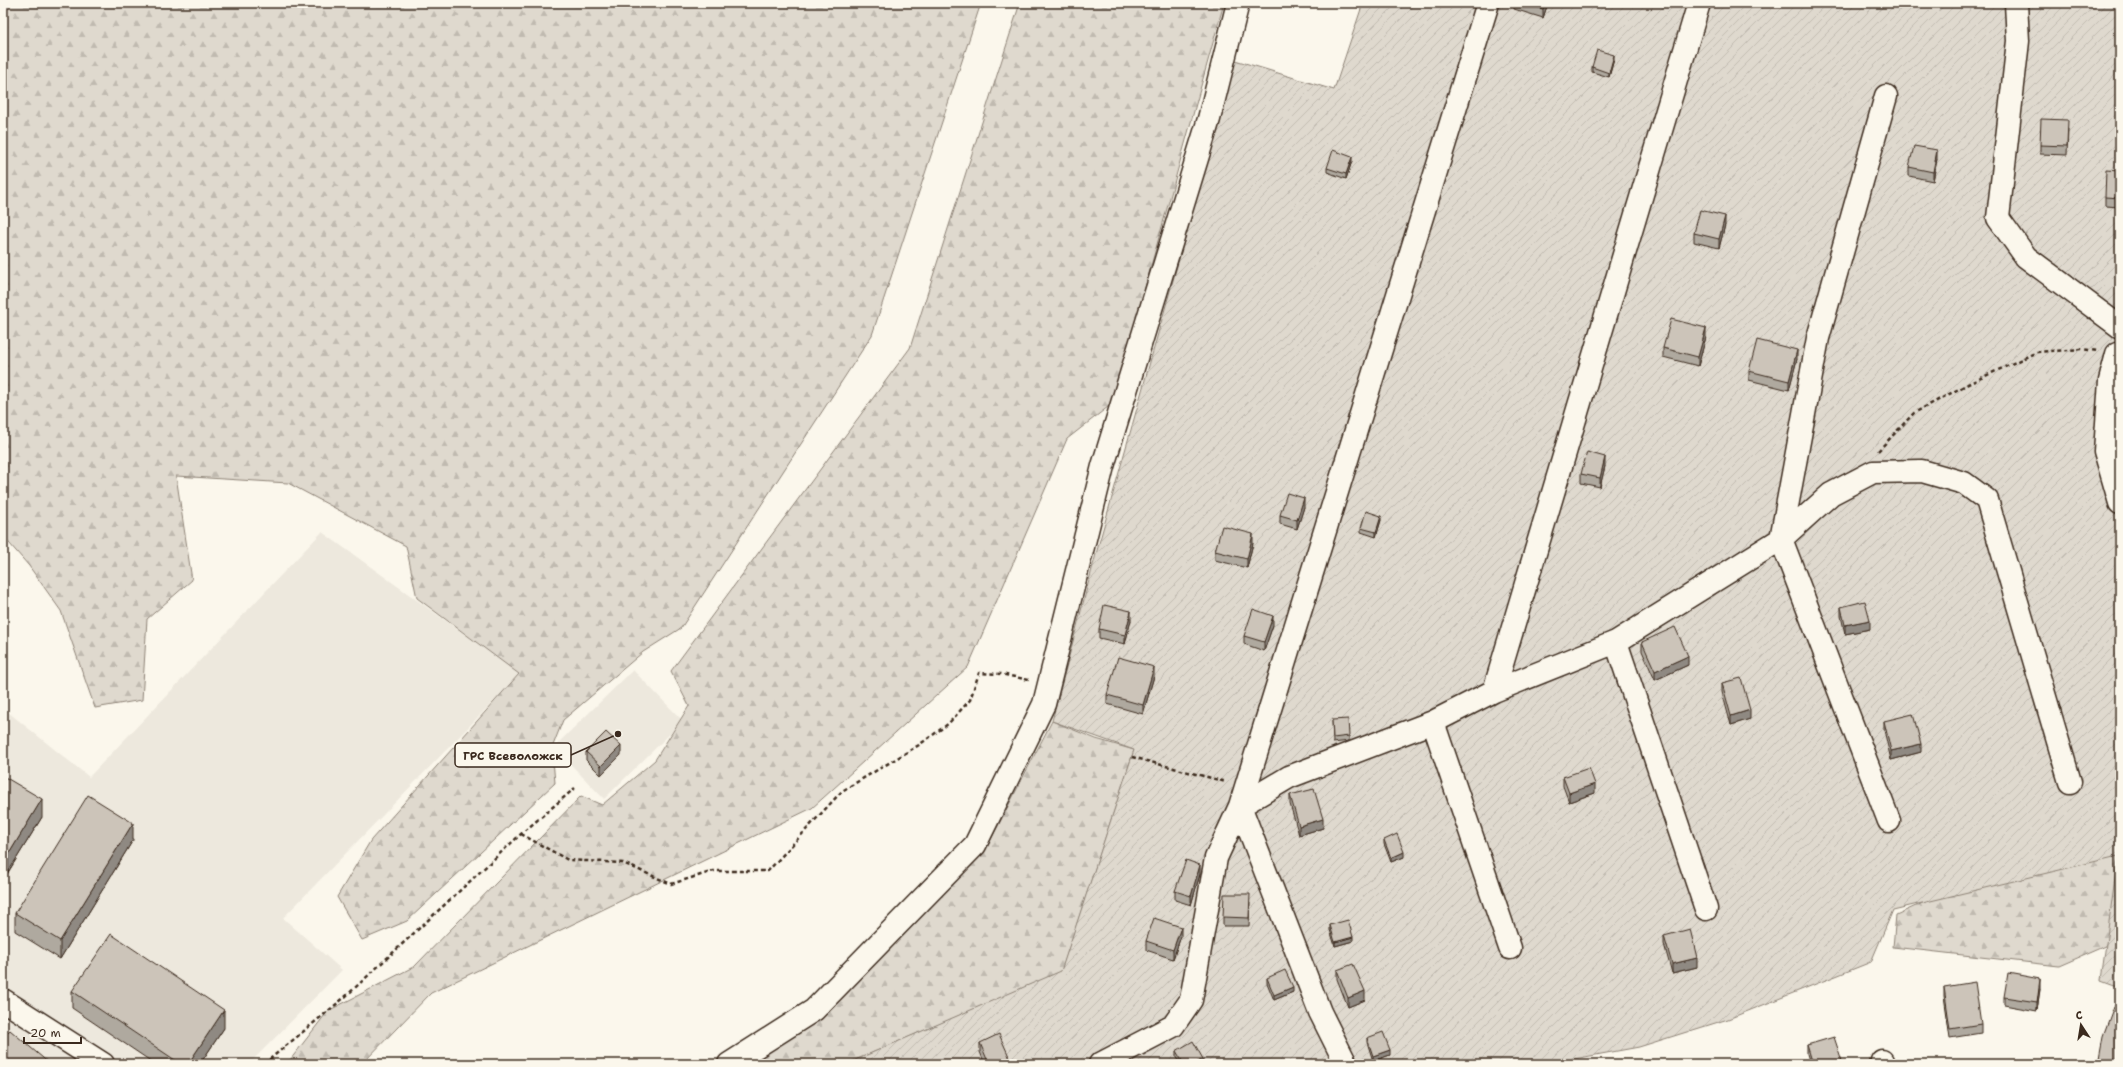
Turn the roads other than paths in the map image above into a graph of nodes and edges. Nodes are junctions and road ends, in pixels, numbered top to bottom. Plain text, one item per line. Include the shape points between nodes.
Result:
1 (1238, 3) edge
2 (1488, 3) edge
3 (1699, 3) edge
4 (2016, 3) edge
5 (1886, 96) dead end
6 (2120, 327) edge
7 (2118, 353) edge
8 (2120, 503) edge
9 (1780, 539) junction
10 (1616, 642) junction
11 (1494, 691) junction
12 (1433, 722) junction
13 (2070, 782) dead end
14 (1243, 797) junction
15 (1889, 821) dead end
16 (1706, 909) dead end
17 (1510, 948) dead end
18 (3, 1000) edge
19 (103, 1064) edge
20 (728, 1064) edge
21 (1100, 1064) edge
22 (1346, 1064) edge

1 - 20 street via 1209,120 1104,466 1044,704 975,845 814,1010
2 - 14 street
3 - 11 street
4 - 6 street via 2018,41 1998,218 2026,257
5 - 9 street via 1818,338
7 - 8 street via 2110,381 2105,450
9 - 10 street
9 - 13 street via 1831,494 1873,472 1922,471 1964,483 1987,500
9 - 15 street
10 - 11 street
10 - 16 street
11 - 12 street
12 - 14 street
12 - 17 street
14 - 21 street via 1216,858 1191,1000 1173,1026
14 - 22 street via 1320,1012
18 - 19 street

